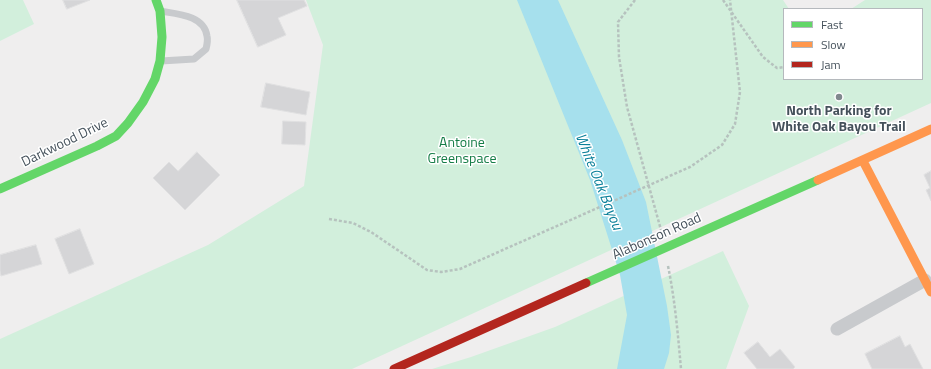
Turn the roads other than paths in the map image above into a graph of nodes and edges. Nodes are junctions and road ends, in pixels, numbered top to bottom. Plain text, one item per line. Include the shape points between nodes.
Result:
1 (156, 0) edge
2 (160, 11) junction
3 (160, 61) junction
4 (931, 129) edge
5 (863, 161) junction
6 (0, 189) edge
7 (925, 280) junction
8 (931, 292) edge
9 (837, 329) dead end
10 (394, 369) edge

1 - 2 street, Darkwood Drive
2 - 3 street, Darkwood Drive
2 - 3 lane via 190,16 203,26 207,36 206,49 194,59
3 - 6 street, Darkwood Drive via 155,79 143,102 116,136
4 - 5 street, Alabonson Road
5 - 7 street
5 - 10 street, Alabonson Road
7 - 8 street
7 - 9 street

